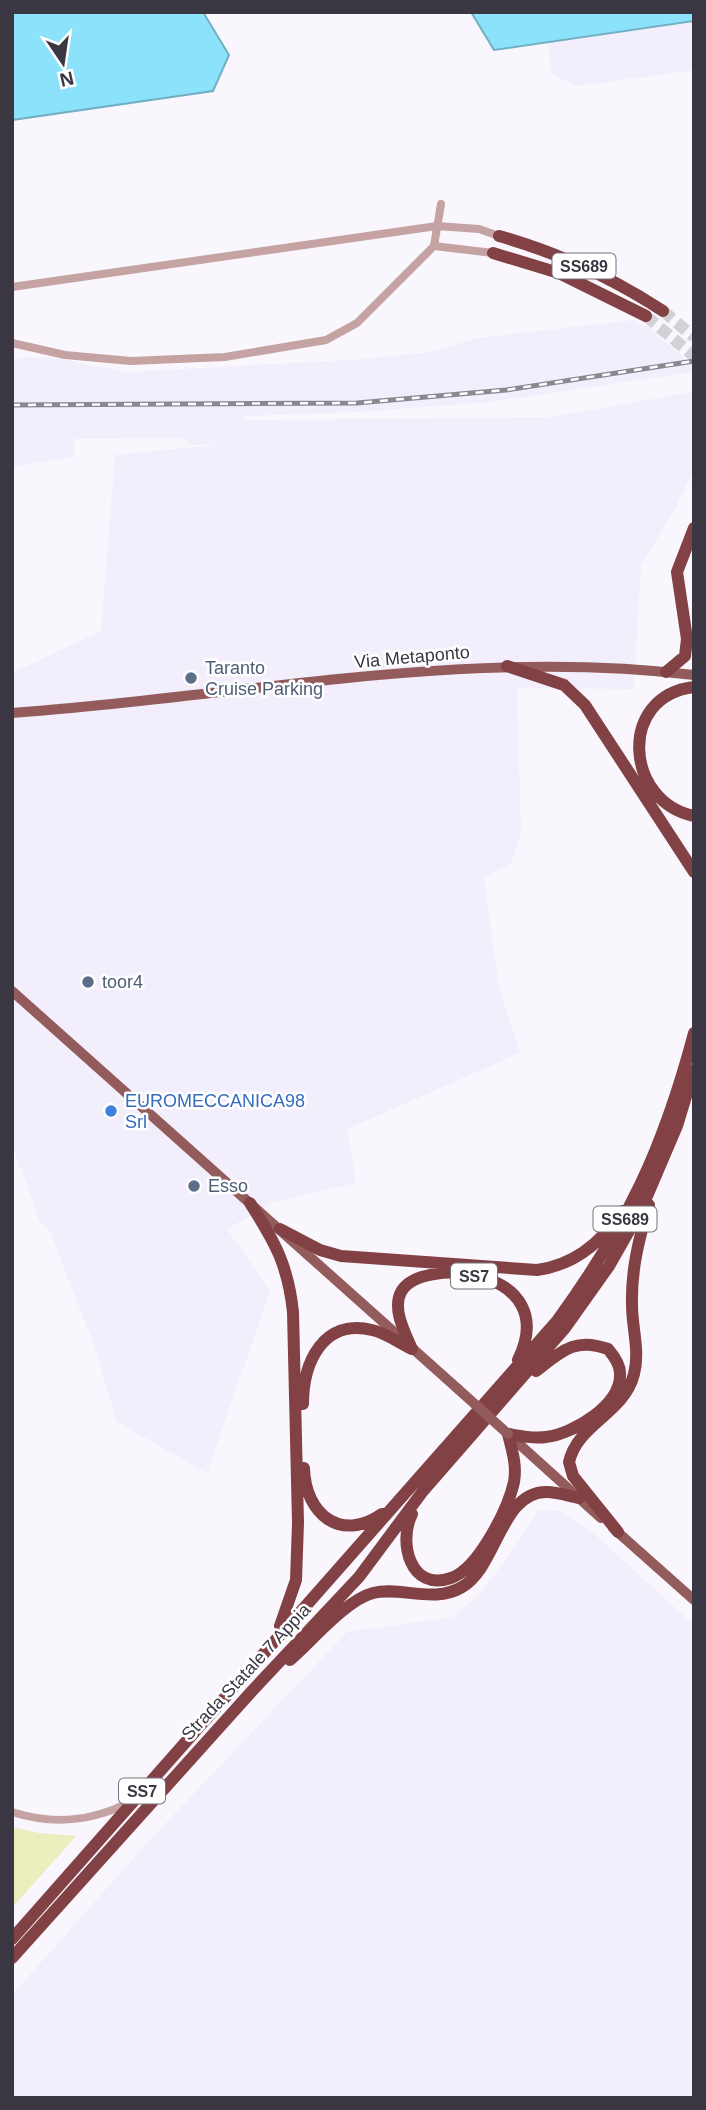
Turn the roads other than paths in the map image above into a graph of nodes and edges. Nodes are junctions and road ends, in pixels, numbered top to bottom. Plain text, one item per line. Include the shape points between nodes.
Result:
1 (441, 204) dead end
2 (437, 226) junction
3 (499, 236) joint
4 (435, 246) junction
5 (493, 253) joint
6 (12, 287) edge
7 (667, 309) tunnel mouth
8 (646, 316) tunnel mouth
9 (12, 343) edge
10 (694, 528) edge
11 (507, 666) junction
12 (666, 672) junction
13 (694, 676) edge
14 (694, 687) edge
15 (12, 715) edge
16 (694, 816) edge
17 (694, 872) edge
18 (12, 991) edge
19 (694, 1033) edge
20 (694, 1070) edge
21 (657, 1164) junction
22 (250, 1203) junction
23 (279, 1229) junction
24 (412, 1349) junction
25 (513, 1383) junction
26 (496, 1402) junction
27 (508, 1434) junction
28 (423, 1491) junction
29 (404, 1498) junction
30 (579, 1498) junction
31 (618, 1532) junction
32 (694, 1600) edge
33 (272, 1644) junction
34 (252, 1691) junction
35 (134, 1801) junction
36 (12, 1812) edge
37 (12, 1939) edge
38 (12, 1958) edge

1 - 2 street
2 - 3 street via 479,229
2 - 4 street
2 - 6 street
3 - 7 highway, SS689 via 578,262
4 - 5 street
4 - 9 street via 357,323 314,343 225,357 131,361 65,355
5 - 8 highway, SS689 via 559,273
10 - 12 highway via 677,572 687,639 685,656
11 - 12 main road, Via Metaponto
11 - 15 main road, Via Metaponto via 419,670
11 - 17 highway via 564,685 585,705
12 - 13 main road, Via Metaponto
14 - 16 highway via 676,691 653,708 641,728 638,750 644,773 659,795 678,811
18 - 22 main road
19 - 21 highway, SS689
20 - 21 highway, SS689
21 - 23 highway via 641,1173 620,1214 599,1240 574,1259 547,1269 341,1256
21 - 25 highway, SS689 via 609,1266 565,1328
21 - 31 highway via 632,1277 634,1373 627,1393 612,1412 580,1437 569,1462 573,1476
22 - 23 main road
22 - 33 highway via 279,1249 293,1312 296,1580
23 - 24 main road
24 - 25 highway, SS7 via 398,1305 410,1282 448,1274 500,1283 516,1294 528,1328
24 - 27 main road, bridge
24 - 29 highway via 374,1330 338,1332 309,1360 303,1384 305,1478 313,1505 327,1520 347,1526 370,1522
25 - 26 highway, SS689
25 - 27 highway via 576,1344 593,1343 608,1349 620,1373 608,1403 569,1430 547,1437
26 - 28 highway, Strada Statale 7 Appia / SS7
26 - 29 highway, Strada Statale 7 Appia / SS7
27 - 28 highway via 515,1463 504,1510 477,1557 451,1578 426,1576 415,1569 405,1551 406,1526
27 - 30 main road
28 - 34 highway, Strada Statale 7 Appia / SS7 via 359,1577
29 - 33 highway, Strada Statale 7 Appia / SS7
30 - 31 main road
30 - 34 highway via 546,1492 528,1497 513,1509 476,1577 461,1588 445,1594 376,1592 359,1598
31 - 32 main road
33 - 35 highway, Strada Statale 7 Appia / SS7
34 - 38 highway, Strada Statale 7 Appia / SS7
35 - 36 street via 93,1818 66,1821 37,1820
35 - 37 highway, Strada Statale 7 Appia / SS7

